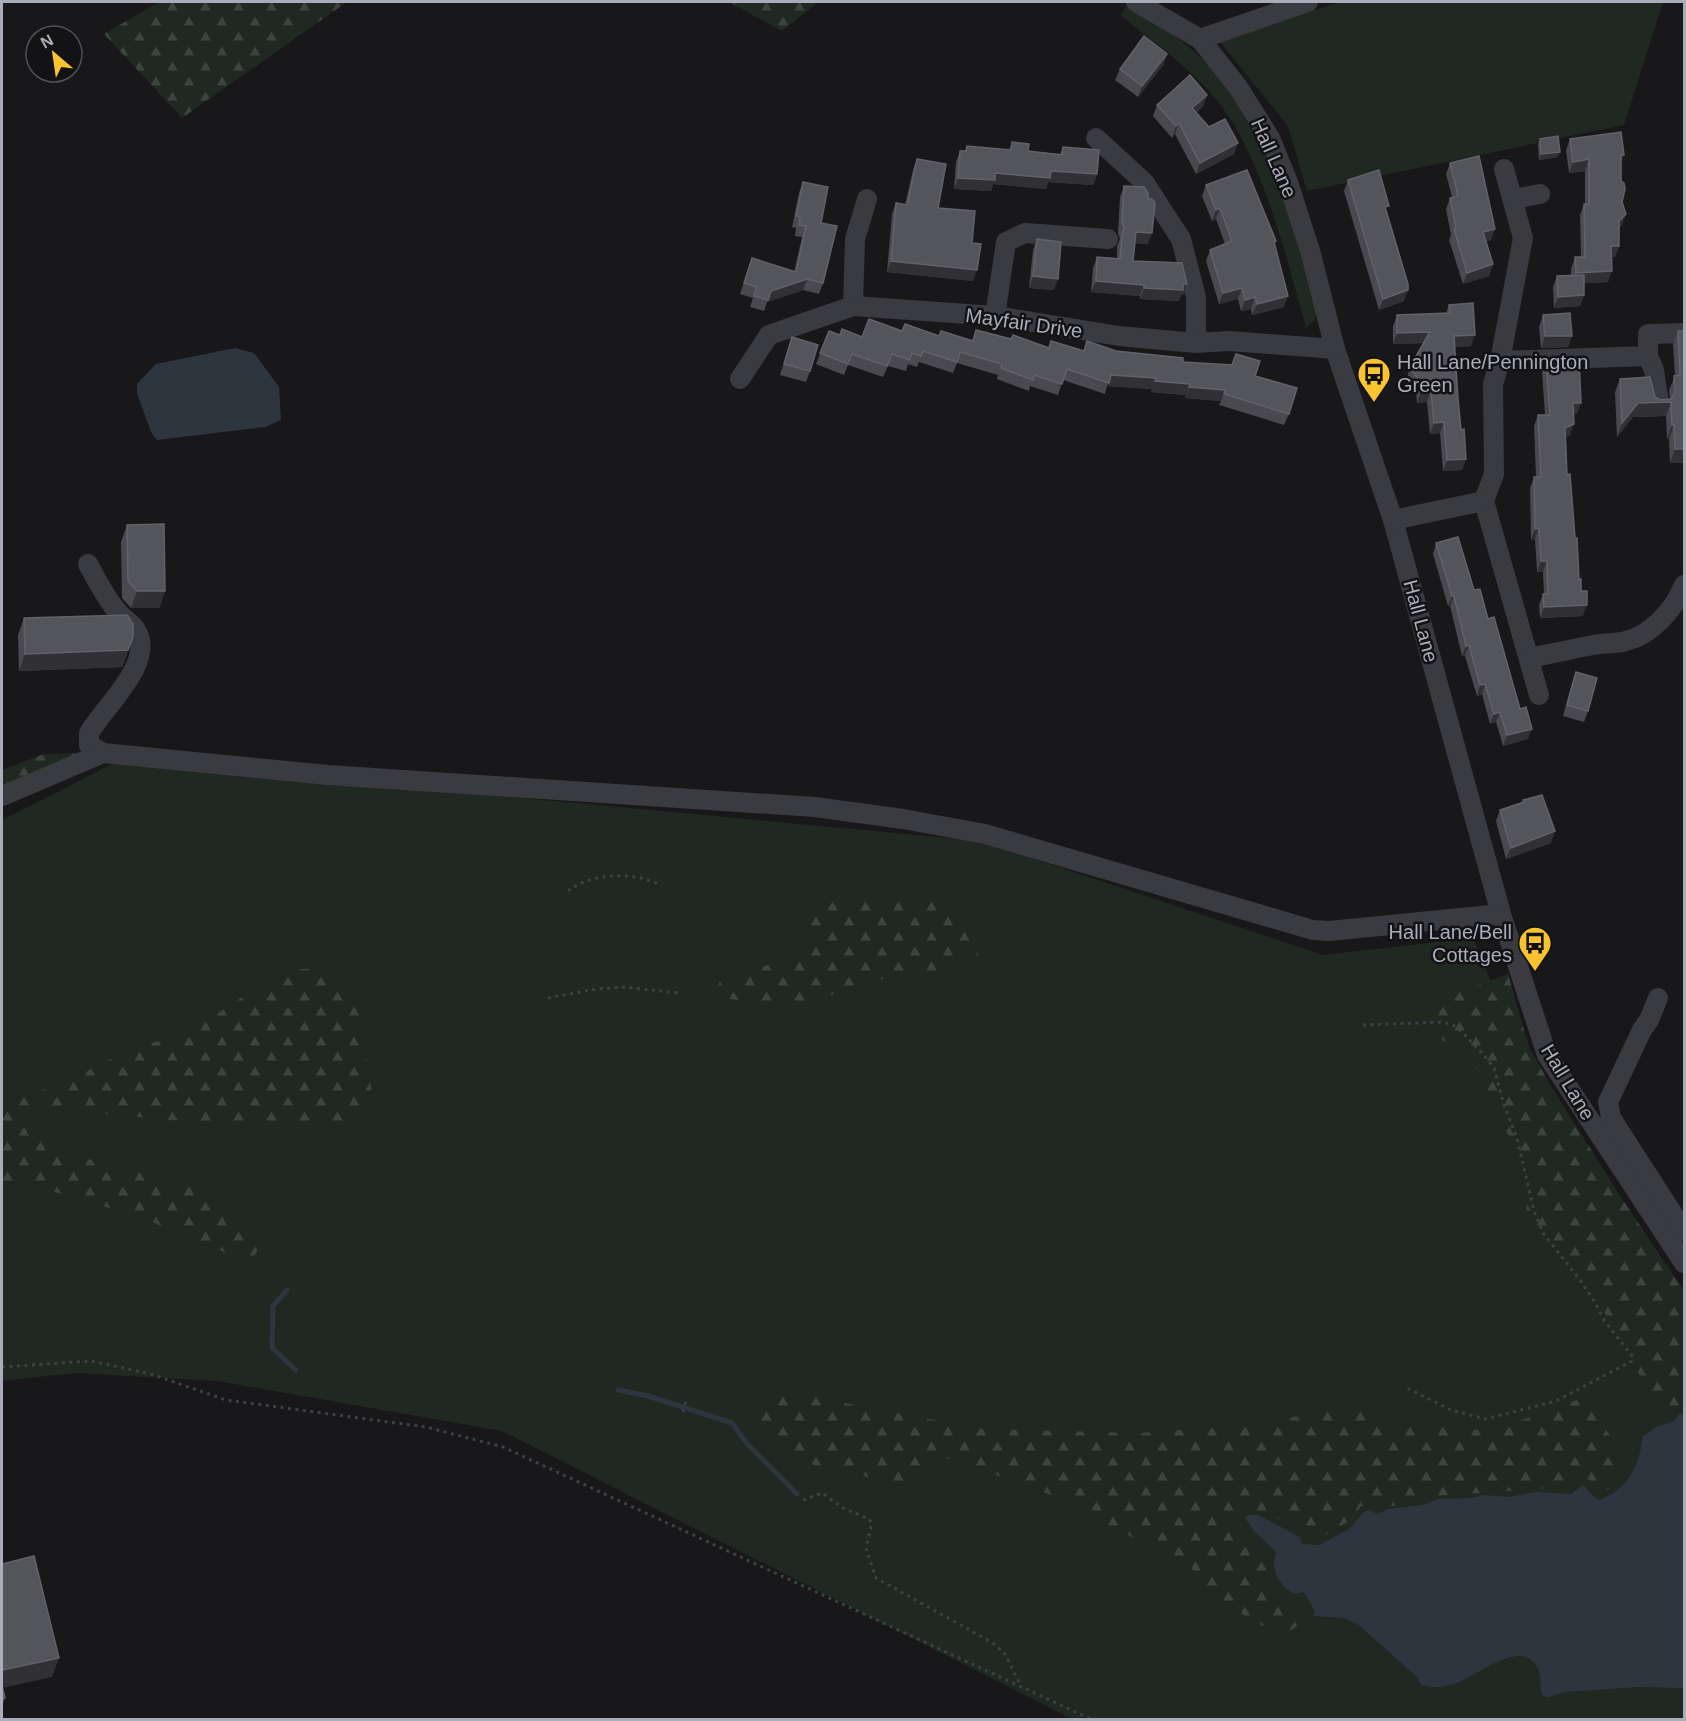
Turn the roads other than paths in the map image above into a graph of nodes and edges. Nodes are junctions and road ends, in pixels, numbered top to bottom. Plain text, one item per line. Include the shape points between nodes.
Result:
1 (1136, 2) edge
2 (1308, 2) edge
3 (1200, 39) junction
4 (1096, 138) dead end
5 (1504, 169) dead end
6 (1540, 194) dead end
7 (867, 199) dead end
8 (1513, 199) junction
9 (1108, 239) dead end
10 (853, 306) junction
11 (995, 316) junction
12 (1684, 333) edge
13 (1196, 343) junction
14 (1335, 348) junction
15 (1648, 356) junction
16 (1500, 361) junction
17 (740, 379) dead end
18 (1659, 403) edge
19 (1484, 501) junction
20 (1394, 520) junction
21 (88, 564) dead end
22 (1684, 585) edge
23 (1529, 658) junction
24 (1539, 695) dead end
25 (103, 753) junction
26 (2, 796) edge
27 (1501, 914) junction
28 (1658, 998) dead end
29 (1684, 1231) edge
30 (1684, 1263) edge

1 - 3 street, Hall Lane
2 - 3 street
3 - 14 street, Hall Lane via 1238,87 1270,138 1311,254
4 - 13 street via 1144,182 1181,239 1196,297
5 - 8 street
6 - 8 street
7 - 10 street via 855,239
8 - 16 street via 1523,238
9 - 11 street via 1025,233 1006,242
10 - 11 street, Mayfair Drive
10 - 17 street, Mayfair Drive via 769,335
11 - 13 street, Mayfair Drive via 1098,333
12 - 15 street via 1648,334
13 - 14 street, Mayfair Drive via 1229,340
14 - 20 street, Hall Lane
15 - 16 street
15 - 18 street
16 - 19 street via 1493,384 1494,474
19 - 20 street
19 - 23 street
20 - 27 street, Hall Lane
21 - 25 street via 112,605 137,631 141,645 134,671 89,733 89,745
22 - 23 street via 1678,601 1643,634 1626,641
23 - 24 street
25 - 26 street
25 - 27 street via 328,775 815,807 903,819 986,834 1313,930
27 - 30 street, Hall Lane via 1547,1054
28 - 29 street via 1608,1102 1611,1118

